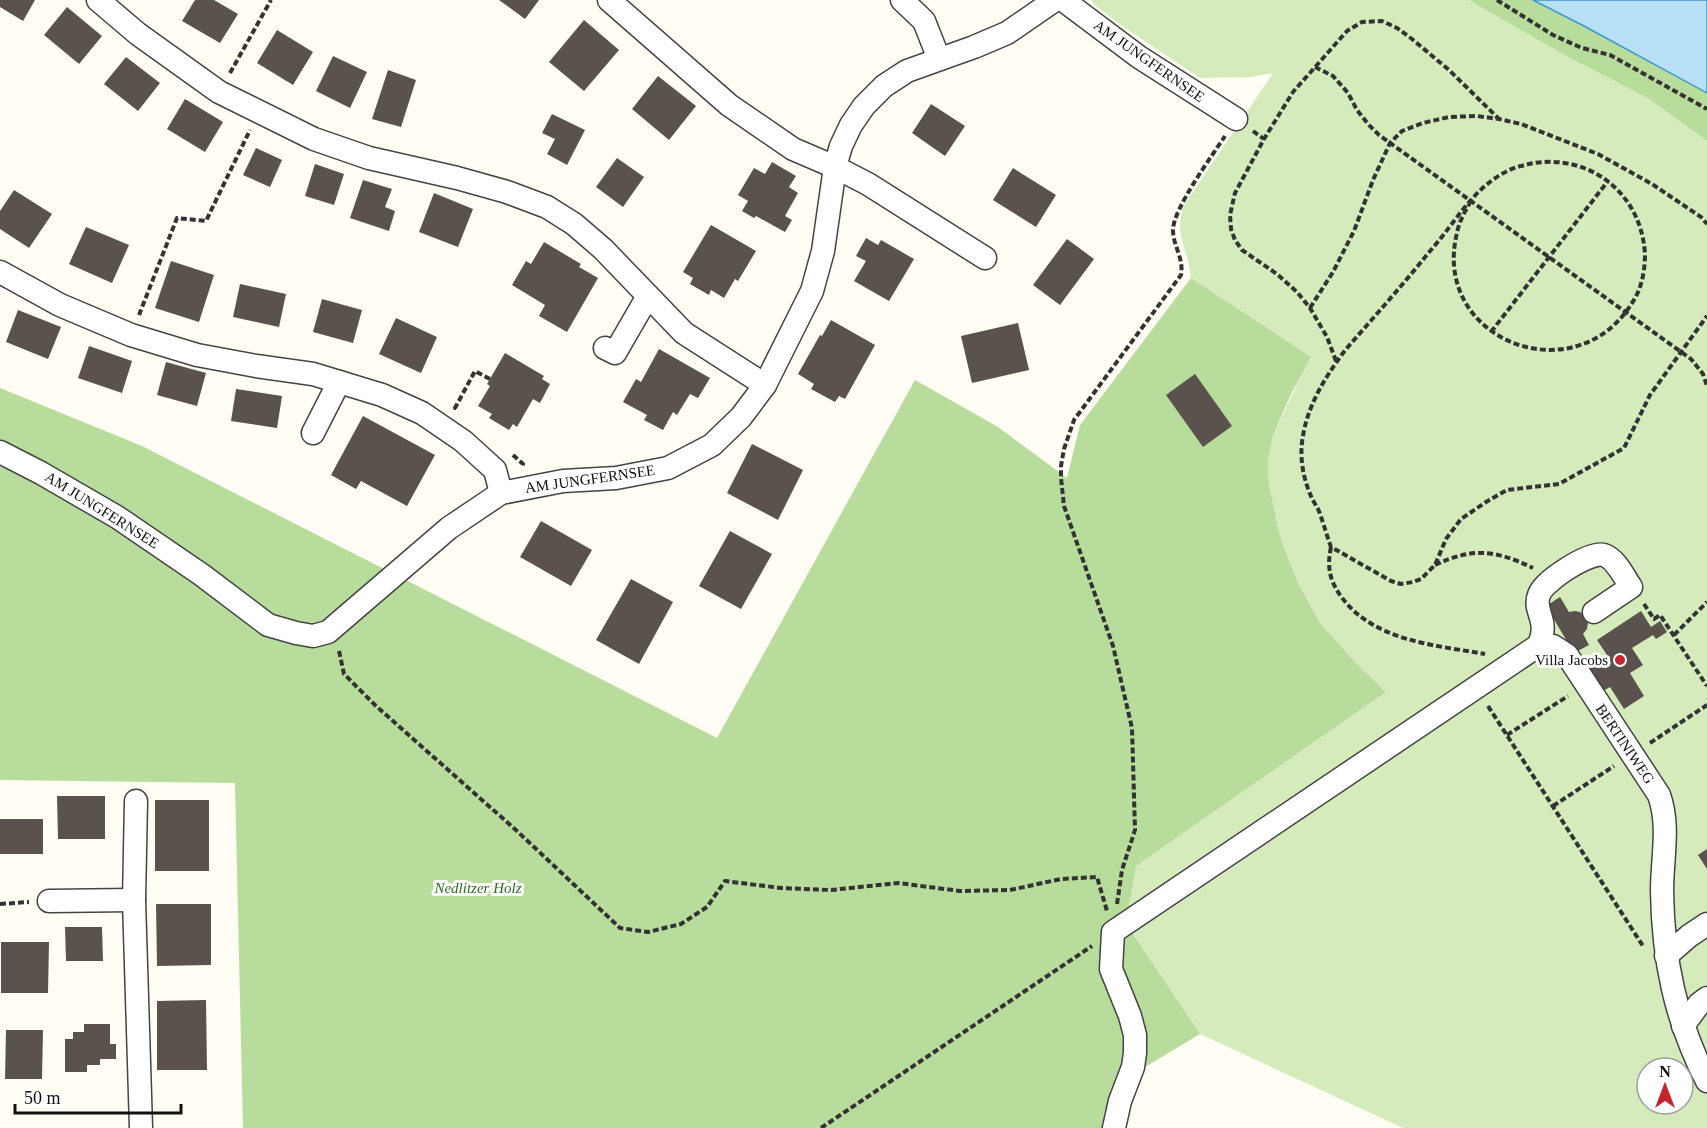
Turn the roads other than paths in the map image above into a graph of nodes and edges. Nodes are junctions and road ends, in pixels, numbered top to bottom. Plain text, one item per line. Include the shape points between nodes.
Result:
1 (98, 0) edge
2 (609, 0) edge
3 (902, 0) edge
4 (1055, 0) edge
5 (1063, 0) edge
6 (939, 59) junction
7 (1236, 119) road end
8 (835, 167) junction
9 (985, 258) dead end
10 (0, 272) edge
11 (648, 296) junction
12 (605, 348) dead end
13 (339, 382) junction
14 (765, 385) junction
15 (313, 433) dead end
16 (0, 452) edge
17 (512, 491) junction
18 (1594, 612) dead end
19 (1539, 645) junction
20 (136, 801) dead end
21 (134, 900) junction
22 (49, 901) road end
23 (1707, 924) edge
24 (1657, 954) junction
25 (1707, 998) edge
26 (1683, 1026) junction
27 (1707, 1081) edge
28 (141, 1128) edge
29 (1114, 1128) edge

1 - 11 street via 219,92 314,139 369,158 507,192 547,207 603,249
2 - 8 street via 729,105 793,149
3 - 6 street via 924,21
4 - 6 street, AM JUNGFERNSEE via 1007,33
5 - 7 street, AM JUNGFERNSEE via 1139,57
6 - 8 street, AM JUNGFERNSEE via 884,86 864,106 851,125
8 - 9 street
8 - 14 street, AM JUNGFERNSEE via 823,251 812,291
10 - 13 street via 60,305 131,335 197,355 313,374
11 - 12 street via 615,353
11 - 14 street via 684,333
13 - 15 street
13 - 17 street via 422,413 455,435 495,470
14 - 17 street, AM JUNGFERNSEE via 741,417 712,445 668,468
16 - 17 street, AM JUNGFERNSEE via 117,517 268,625 313,636 328,632 449,528
18 - 19 street via 1631,587 1610,558 1602,554 1584,559 1539,592 1537,605 1543,635
19 - 24 street, BERTINIWEG via 1553,646 1567,655 1659,795 1665,825 1663,915
19 - 29 street via 1113,932 1111,969 1135,1035 1133,1067
20 - 21 street
21 - 22 street
21 - 28 street
23 - 24 street
24 - 26 street, BERTINIWEG
25 - 26 street
26 - 27 street, BERTINIWEG

